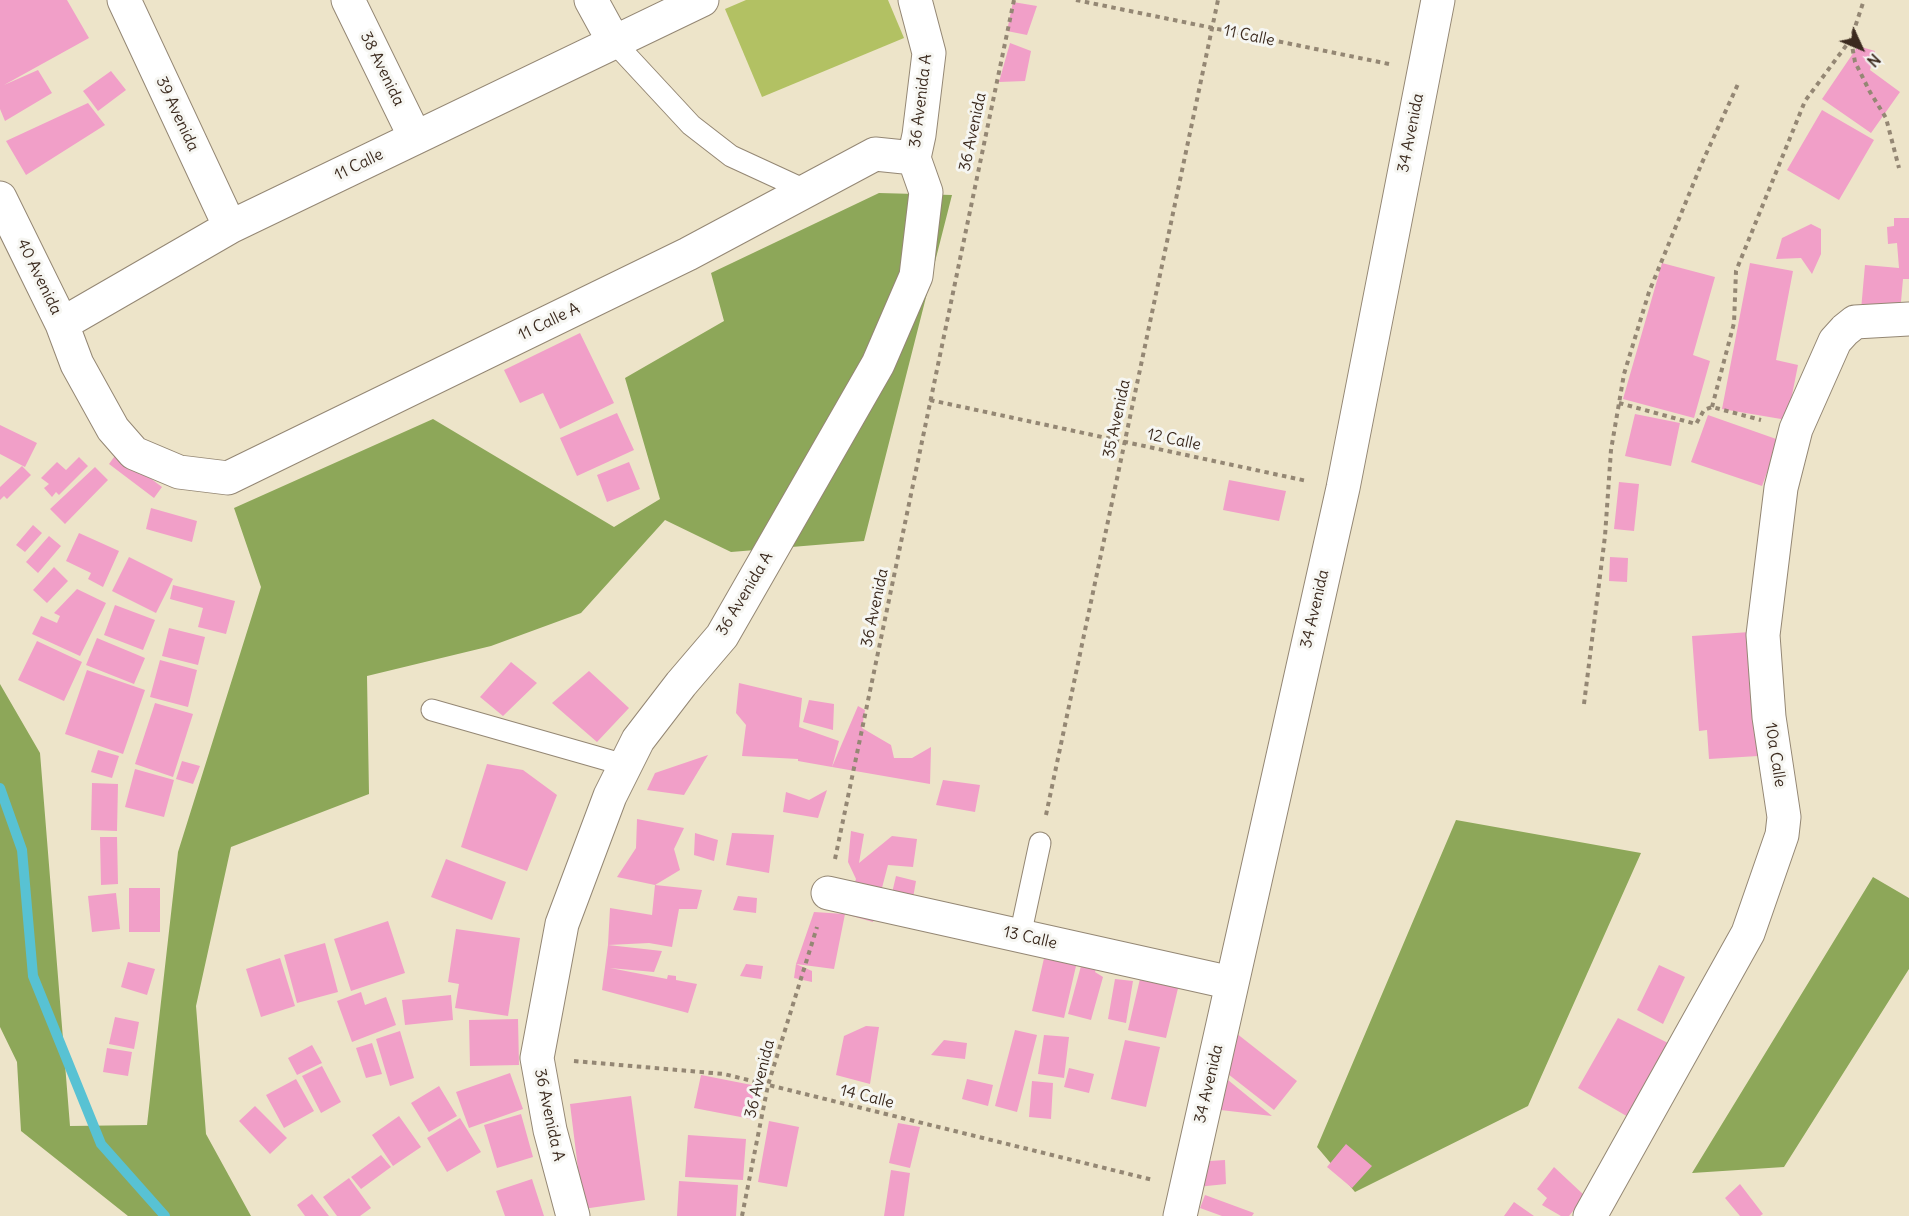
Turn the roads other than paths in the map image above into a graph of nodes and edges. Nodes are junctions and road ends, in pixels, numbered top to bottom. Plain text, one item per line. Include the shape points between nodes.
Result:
1 (124, 0) edge
2 (348, 0) edge
3 (591, 0) edge
4 (702, 0) edge
5 (915, 0) edge
6 (1438, 0) edge
7 (614, 42) junction
8 (415, 137) junction
9 (914, 158) junction
10 (807, 191) junction
11 (0, 198) edge
12 (230, 227) junction
13 (1909, 319) edge
14 (62, 324) junction
15 (432, 710) dead end
16 (625, 765) junction
17 (1040, 843) road end
18 (828, 893) road end
19 (1020, 936) junction
20 (1232, 983) junction
21 (1183, 1202) edge
22 (573, 1216) edge
23 (1590, 1216) edge

1 - 12 street, 39 Avenida
2 - 8 street, 38 Avenida
3 - 7 street
4 - 7 street, 11 Calle
5 - 9 street, 36 Avenida A via 929,53
6 - 20 street, 34 Avenida via 1343,488
7 - 8 street, 11 Calle
7 - 10 lane via 691,124 731,156
8 - 12 street, 11 Calle
9 - 10 street, 11 Calle A via 876,154
9 - 16 street, 36 Avenida A via 926,192 916,276 878,364 722,636 638,740
10 - 14 street, 11 Calle A via 688,254 228,478 179,472 134,453 113,429 77,364
11 - 14 street, 40 Avenida
12 - 14 street, 11 Calle
13 - 23 street, 10a Calle via 1855,322 1845,330 1831,348 1796,429 1781,488 1763,635 1769,717 1784,817 1782,835 1748,933
15 - 16 lane
16 - 22 street, 36 Avenida A via 561,924 537,1058 550,1130
17 - 19 lane
18 - 19 street, 13 Calle
19 - 20 street, 13 Calle
20 - 21 street, 34 Avenida

